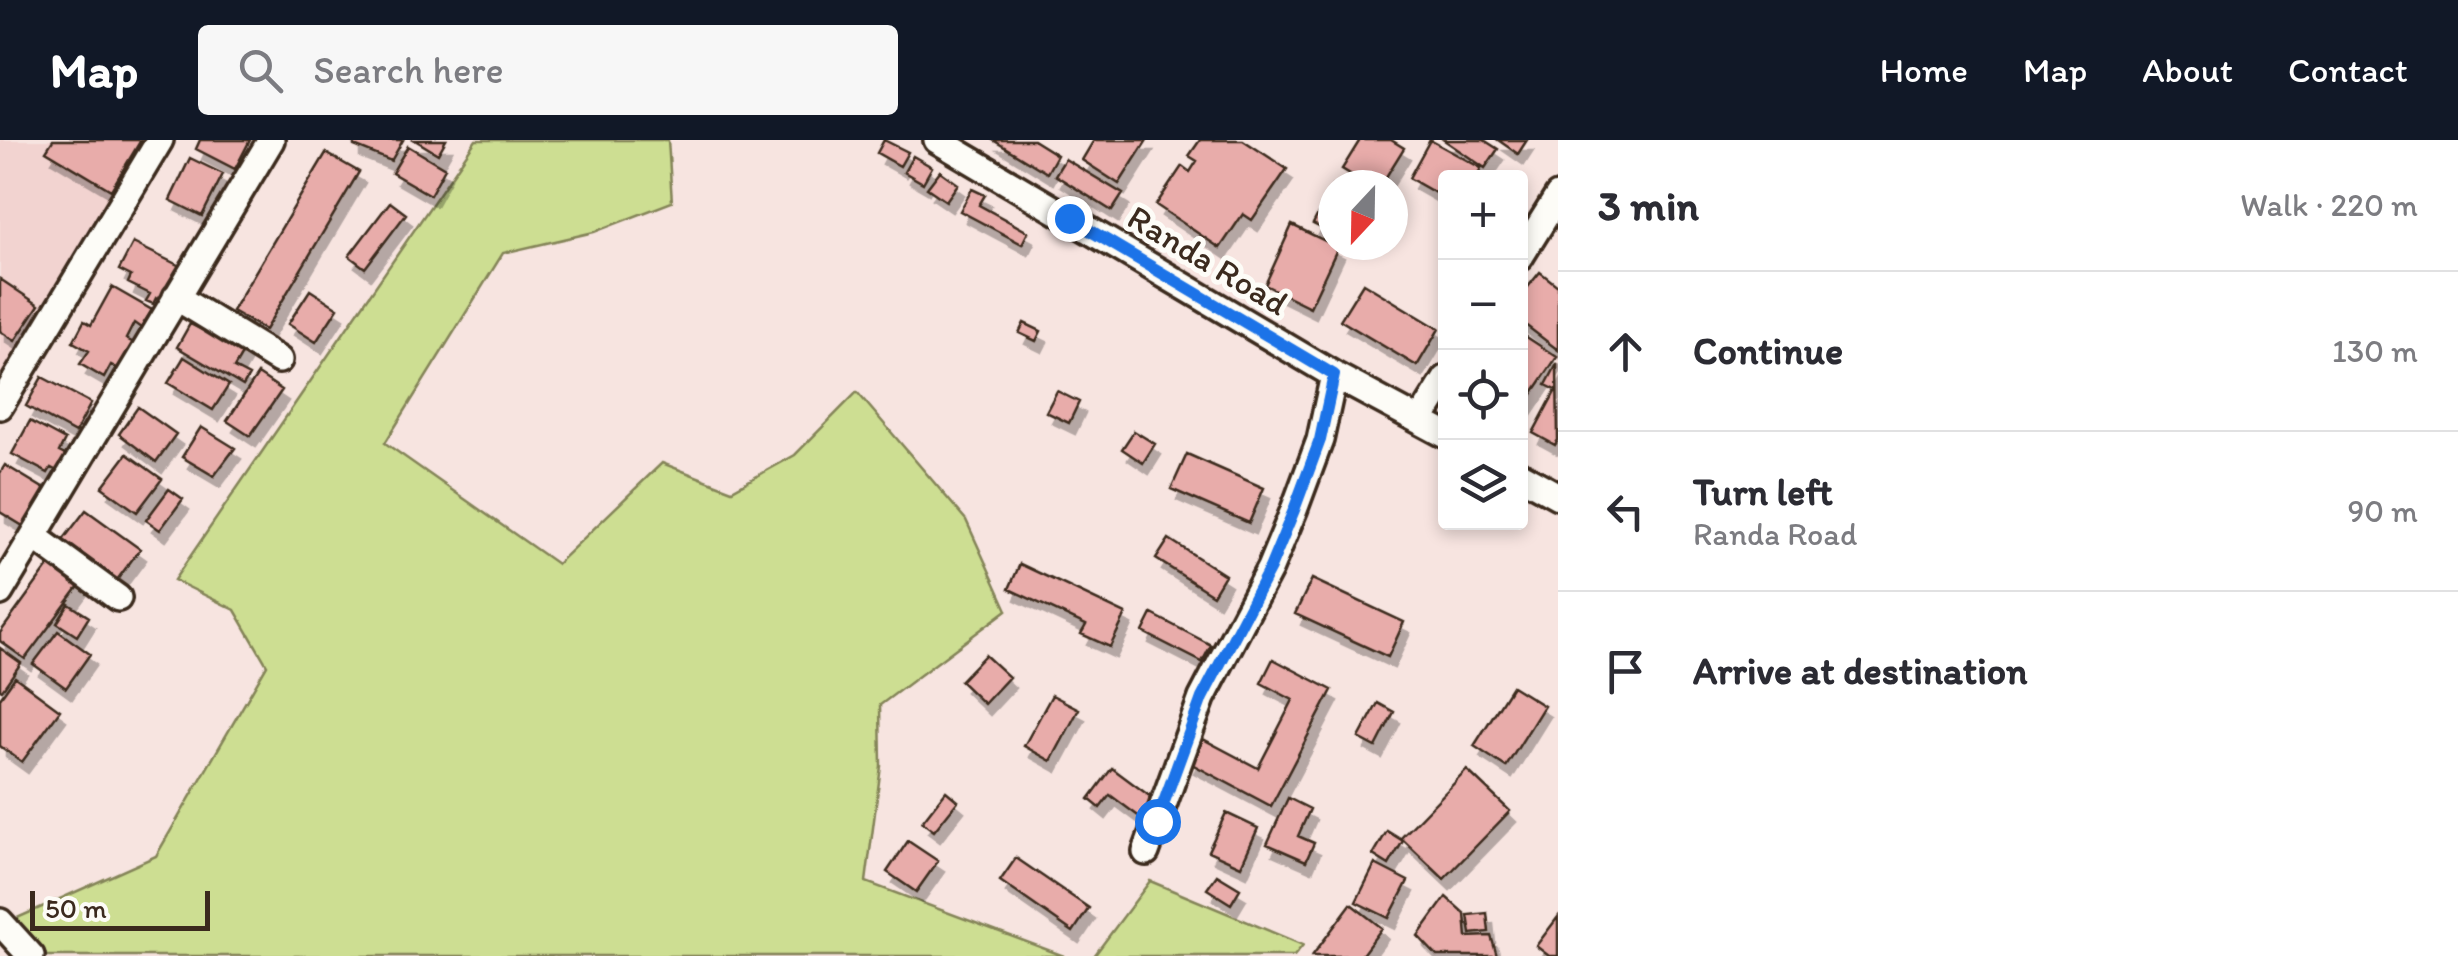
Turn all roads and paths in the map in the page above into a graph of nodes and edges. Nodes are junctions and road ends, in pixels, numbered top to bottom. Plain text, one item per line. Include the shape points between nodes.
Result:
1 (160, 140) edge
2 (271, 140) edge
3 (937, 140) edge
4 (1558, 196) edge
5 (1528, 244) edge
6 (176, 296) junction
7 (279, 360) dead end
8 (1334, 375) junction
9 (1438, 392) edge
10 (0, 406) edge
11 (1420, 421) junction
12 (1438, 431) edge
13 (1528, 479) edge
14 (1558, 496) edge
15 (36, 538) junction
16 (0, 592) edge
17 (118, 598) dead end
18 (1146, 852) dead end
19 (0, 922) edge
20 (31, 956) edge

1 - 10 street
2 - 6 street
3 - 8 street, Randa Road
4 - 5 street
6 - 7 street
6 - 15 street
8 - 11 street, Randa Road
8 - 18 street via 1320,440 1294,510 1202,698
9 - 11 street
11 - 12 street, Randa Road
13 - 14 street
15 - 16 street
15 - 17 street
19 - 20 street

